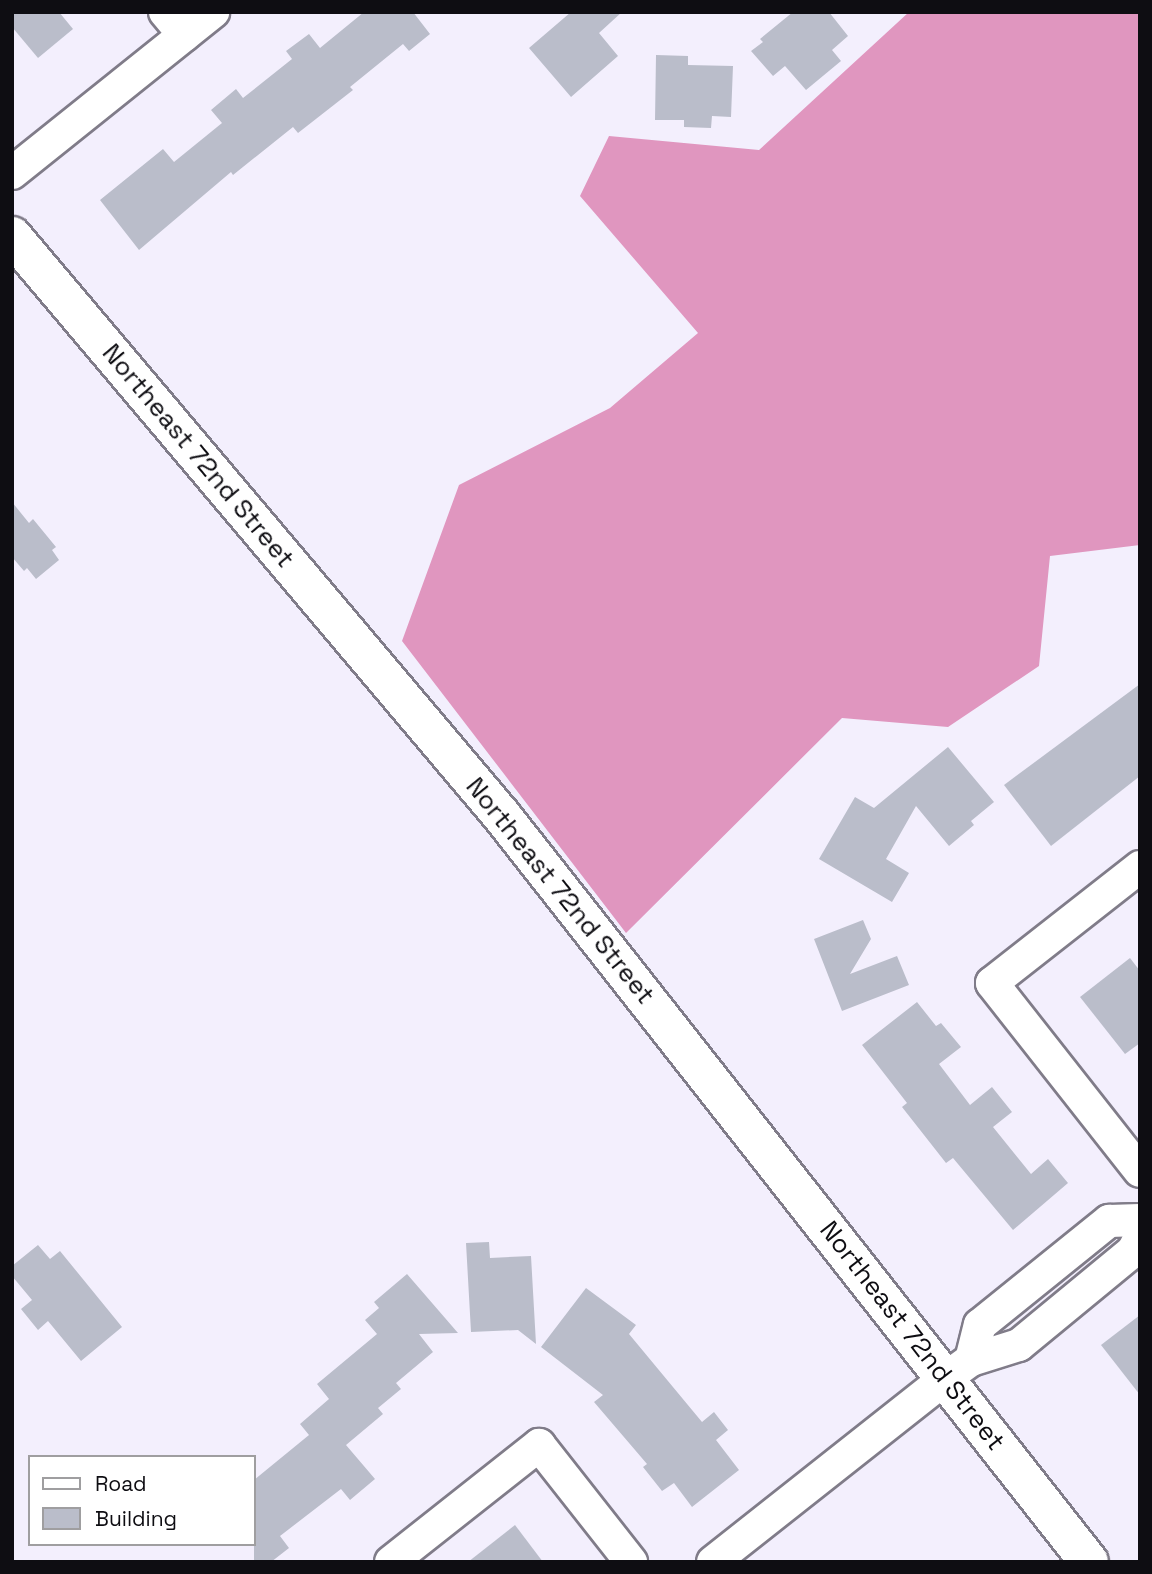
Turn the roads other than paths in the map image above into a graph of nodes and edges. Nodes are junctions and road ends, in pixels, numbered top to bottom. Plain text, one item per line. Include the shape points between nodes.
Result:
1 (213, 12) edge
2 (174, 24) edge
3 (12, 173) edge
4 (12, 236) edge
5 (1140, 867) edge
6 (1140, 1171) edge
7 (1140, 1220) edge
8 (1140, 1237) edge
9 (958, 1369) junction
10 (391, 1562) edge
11 (631, 1562) edge
12 (713, 1562) edge
13 (1089, 1562) edge

1 - 2 street
2 - 3 street
4 - 9 main road, Northeast 72nd Street via 502,816
5 - 6 street via 992,983
7 - 9 street via 1109,1221 980,1325
8 - 9 street via 1133,1251 1018,1345
9 - 12 street
9 - 13 main road, Northeast 72nd Street
10 - 11 street via 539,1445

